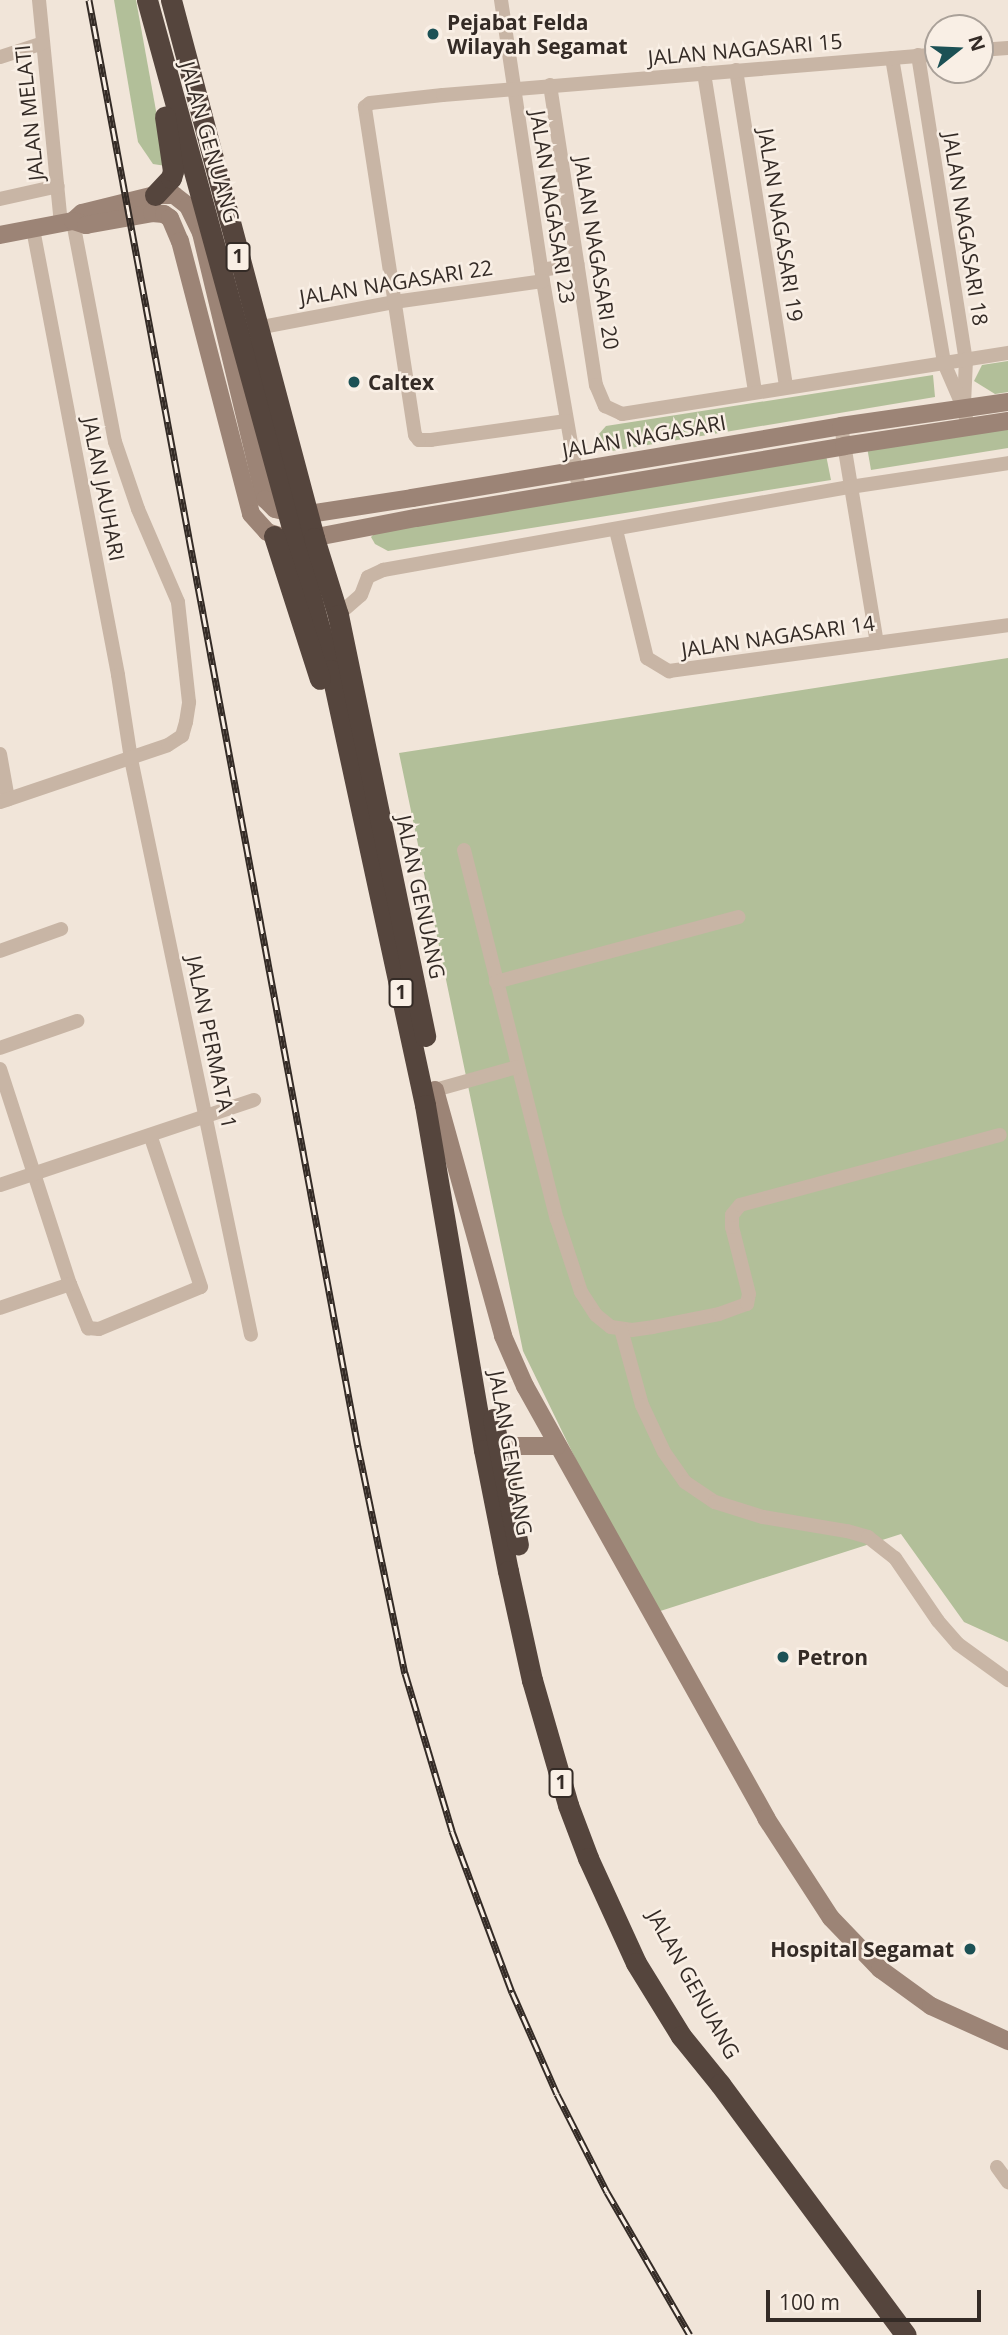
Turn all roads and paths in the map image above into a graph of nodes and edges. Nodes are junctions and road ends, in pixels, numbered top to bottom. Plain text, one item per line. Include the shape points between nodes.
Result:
1 (39, 0) edge
2 (147, 0) edge
3 (171, 0) edge
4 (501, 0) edge
5 (152, 23) junction
6 (43, 43) junction
7 (918, 55) junction
8 (924, 55) edge
9 (0, 57) edge
10 (891, 58) junction
11 (736, 70) junction
12 (704, 72) junction
13 (550, 85) junction
14 (513, 88) junction
15 (58, 186) junction
16 (155, 195) junction
17 (0, 199) edge
18 (67, 222) junction
19 (33, 229) junction
20 (0, 235) edge
21 (578, 264) junction
22 (542, 275) junction
23 (394, 302) junction
24 (257, 328) junction
25 (1008, 353) edge
26 (966, 359) junction
27 (944, 363) junction
28 (786, 387) junction
29 (755, 391) junction
30 (1008, 402) edge
31 (964, 409) junction
32 (566, 421) junction
33 (1008, 421) edge
34 (841, 426) junction
35 (968, 428) junction
36 (844, 446) junction
37 (1008, 463) edge
38 (575, 471) junction
39 (850, 487) junction
40 (579, 490) junction
41 (298, 513) junction
42 (616, 530) junction
43 (274, 536) junction
44 (305, 540) junction
45 (338, 615) junction
46 (1008, 625) edge
47 (877, 643) junction
48 (0, 754) edge
49 (131, 759) junction
50 (357, 791) junction
51 (4, 800) edge
52 (464, 850) dead end
53 (738, 917) dead end
54 (61, 929) dead end
55 (0, 951) edge
56 (496, 982) junction
57 (77, 1021) dead end
58 (0, 1048) edge
59 (517, 1067) junction
60 (0, 1069) edge
61 (435, 1090) junction
62 (254, 1100) dead end
63 (206, 1116) junction
64 (150, 1135) junction
65 (1000, 1135) dead end
66 (35, 1173) junction
67 (0, 1185) edge
68 (70, 1284) junction
69 (0, 1308) edge
70 (621, 1329) junction
71 (251, 1335) dead end
72 (557, 1446) junction
73 (491, 1448) junction
74 (1008, 1680) edge
75 (1008, 2041) edge
76 (997, 2167) dead end
77 (1008, 2182) edge
78 (906, 2335) edge

1 - 6 street, JALAN MELATI
2 - 5 highway, JALAN GENUANG / 1
3 - 24 highway, JALAN GENUANG / 1
4 - 14 street, JALAN NAGASARI 23
5 - 16 highway via 173,171
5 - 41 highway, JALAN GENUANG / 1
6 - 9 street
6 - 15 street, JALAN MELATI
7 - 8 street, JALAN NAGASARI 15
7 - 10 street, JALAN NAGASARI 15
7 - 26 street, JALAN NAGASARI 18
10 - 11 street, JALAN NAGASARI 15
10 - 27 street
11 - 12 street, JALAN NAGASARI 15
11 - 28 street, JALAN NAGASARI 19
12 - 13 street, JALAN NAGASARI 15
12 - 29 street
13 - 14 street, JALAN NAGASARI 15
13 - 21 street, JALAN NAGASARI 20
14 - 22 street, JALAN NAGASARI 23
14 - 23 street, JALAN NAGASARI 15 via 365,107
15 - 17 street
15 - 18 street, JALAN MELATI
16 - 18 street via 82,213
16 - 41 street via 182,199 197,223 263,493 269,504
18 - 19 street
18 - 43 street via 86,225 152,213 170,218 180,241 251,514
18 - 49 street, JALAN MELATI via 115,442 178,601 189,702 182,736
19 - 20 street
19 - 49 street, JALAN JAUHARI
21 - 22 street, JALAN NAGASARI 22
21 - 29 street, JALAN NAGASARI 20 via 596,385 605,406 622,414
22 - 23 street, JALAN NAGASARI 22
22 - 32 street, JALAN NAGASARI 23
23 - 24 street, JALAN NAGASARI 22
23 - 32 street via 412,428 419,440
24 - 41 highway, JALAN GENUANG / 1
25 - 26 street
26 - 27 street
26 - 31 street, JALAN NAGASARI 18
27 - 28 street
27 - 31 street
28 - 29 street
30 - 31 street, JALAN NAGASARI
31 - 34 street, JALAN NAGASARI
31 - 35 street
32 - 38 street, JALAN NAGASARI 23
33 - 35 street, JALAN NAGASARI
34 - 36 street
34 - 38 street, JALAN NAGASARI
35 - 36 street, JALAN NAGASARI
36 - 39 street
36 - 40 street, JALAN NAGASARI
37 - 39 street
38 - 40 street, JALAN NAGASARI 23
38 - 41 street, JALAN NAGASARI
39 - 42 street
39 - 47 street
40 - 44 street, JALAN NAGASARI
41 - 44 highway, JALAN GENUANG / 1
42 - 45 street via 383,570 368,577 361,595
42 - 47 street, JALAN NAGASARI 14 via 648,658 661,669 679,671
43 - 44 street
43 - 50 highway
44 - 45 highway, JALAN GENUANG / 1
44 - 50 highway, JALAN GENUANG / 1
45 - 61 highway, JALAN GENUANG / 1
46 - 47 street, JALAN NAGASARI 14
48 - 51 street
49 - 51 street
49 - 63 street, JALAN PERMATA 1
50 - 73 highway, JALAN GENUANG / 1 via 425,1105
52 - 56 street
53 - 56 street
54 - 55 street
56 - 59 street
57 - 58 street
59 - 61 street
59 - 70 street via 576,1281 596,1315
60 - 66 street
61 - 72 street via 503,1336
61 - 73 highway, JALAN GENUANG / 1
62 - 63 street
63 - 64 street
63 - 71 street, JALAN PERMATA 1
64 - 66 street
64 - 68 street via 201,1287 94,1329 85,1325
65 - 70 street via 740,1205 732,1214 732,1227 749,1294 747,1304 666,1325
66 - 67 street
66 - 68 street
68 - 69 street
70 - 74 street via 642,1405 664,1452 685,1482 715,1502 763,1517 868,1537 894,1558 958,1644
72 - 73 street
72 - 75 street via 766,1818 831,1918 852,1943 901,1985 932,2006
73 - 78 highway, JALAN GENUANG / 1 via 532,1680 547,1739 584,1848 636,1963 681,2036
76 - 77 street

